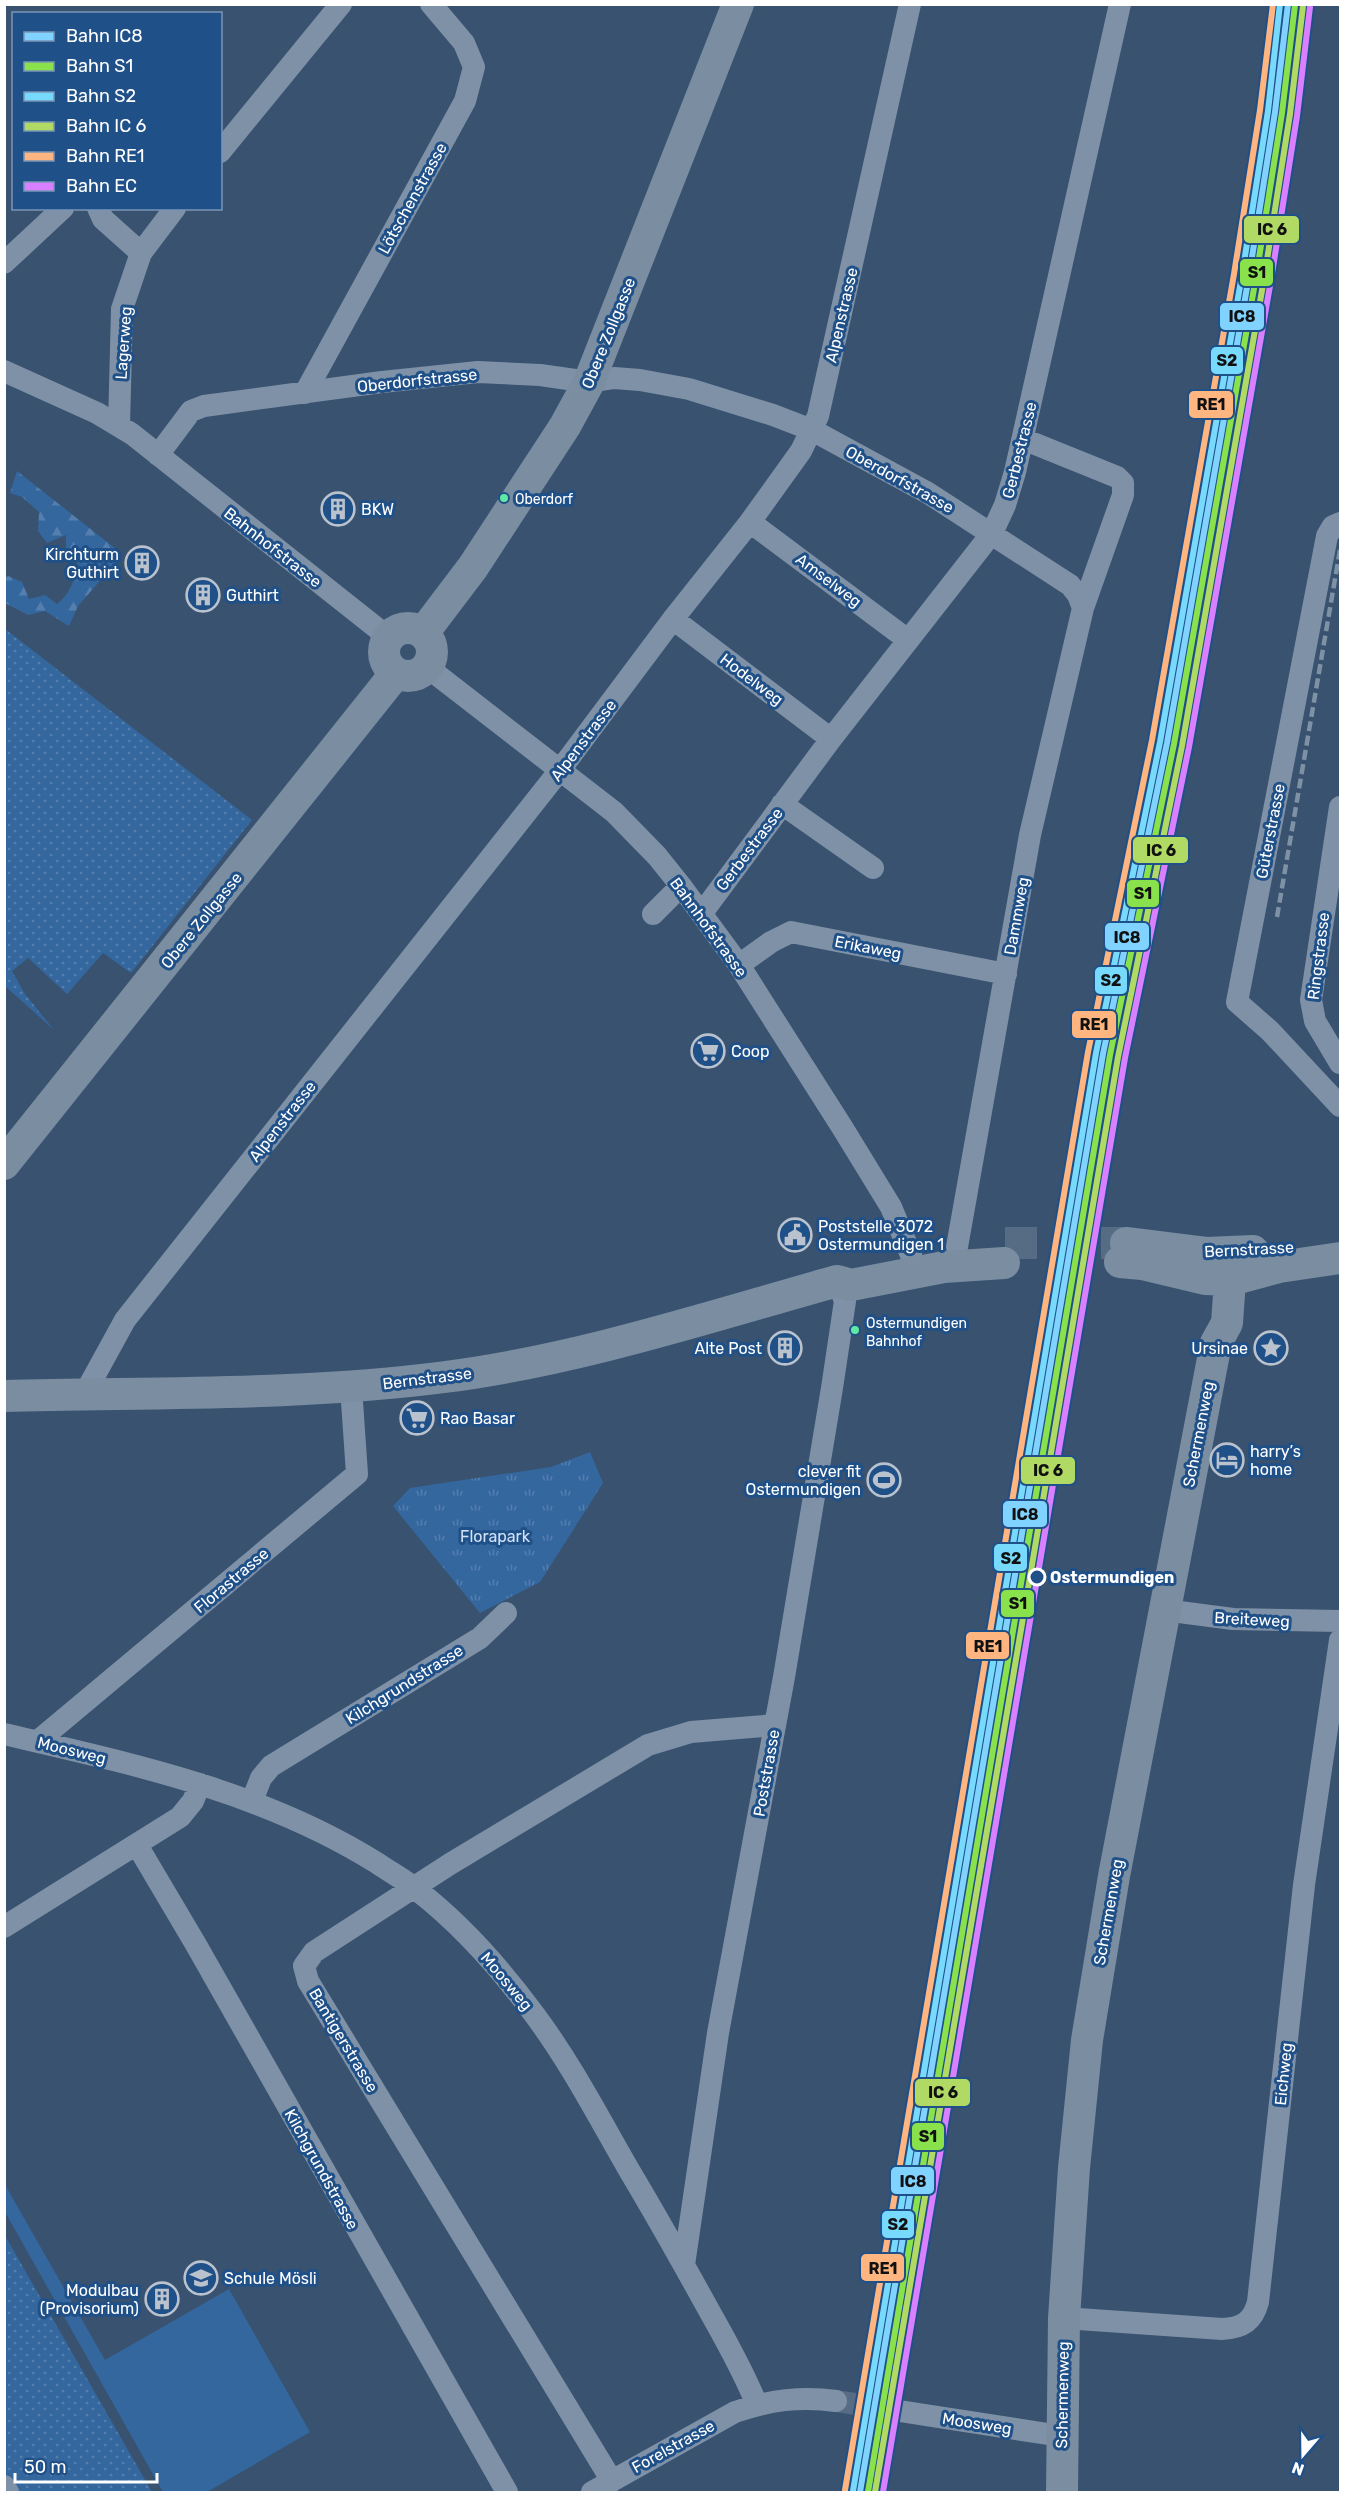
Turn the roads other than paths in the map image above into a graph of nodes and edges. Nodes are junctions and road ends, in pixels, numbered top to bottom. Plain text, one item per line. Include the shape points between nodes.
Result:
1 (341, 4) edge
2 (431, 4) edge
3 (738, 4) edge
4 (910, 4) edge
5 (1120, 4) edge
6 (222, 150) edge
7 (61, 210) edge
8 (99, 210) edge
9 (174, 210) edge
10 (141, 253) junction
11 (4, 263) edge
12 (4, 370) edge
13 (589, 382) junction
14 (305, 393) junction
15 (119, 426) junction
16 (812, 430) junction
17 (1023, 439) junction
18 (158, 455) junction
19 (750, 522) junction
20 (1341, 523) edge
21 (992, 533) junction
22 (1079, 599) junction
23 (674, 619) junction
24 (423, 633) junction
25 (388, 637) junction
26 (908, 640) junction
27 (427, 667) junction
28 (396, 673) junction
29 (831, 739) junction
30 (560, 770) junction
31 (782, 804) junction
32 (1341, 807) edge
33 (873, 868) dead end
34 (681, 886) junction
35 (702, 913) junction
36 (653, 914) dead end
37 (739, 965) junction
38 (1006, 974) junction
39 (1341, 1063) edge
40 (1341, 1106) edge
41 (4, 1164) edge
42 (1341, 1240) edge
43 (957, 1247) junction
44 (1121, 1252) tunnel mouth
45 (1341, 1258) edge
46 (915, 1263) junction
47 (1225, 1265) junction
48 (837, 1281) junction
49 (351, 1387) junction
50 (86, 1393) junction
51 (4, 1396) edge
52 (1164, 1610) junction
53 (506, 1613) dead end
54 (1341, 1622) edge
55 (1341, 1640) edge
56 (775, 1725) junction
57 (4, 1734) edge
58 (38, 1742) junction
59 (200, 1784) junction
60 (252, 1801) junction
61 (136, 1845) junction
62 (415, 1887) junction
63 (4, 1927) edge
64 (684, 2265) junction
65 (1064, 2318) junction
66 (836, 2401) tunnel mouth
67 (757, 2404) junction
68 (893, 2410) tunnel mouth
69 (1061, 2436) junction
70 (612, 2481) junction
71 (4, 2486) edge
72 (8, 2493) edge
73 (507, 2493) edge
74 (592, 2493) edge
75 (1062, 2493) edge

1 - 6 street
2 - 14 street, Lötschenstrasse via 464,44 474,67 465,101
3 - 13 street, Obere Zollgasse
4 - 16 street, Alpenstrasse
5 - 17 street, Gerbestrasse
7 - 11 street
8 - 10 street via 103,219
9 - 10 street
10 - 15 street, Lagerweg via 122,309
12 - 15 street
13 - 14 street, Oberdorfstrasse via 458,373
13 - 16 street, Oberdorfstrasse via 614,378 689,389
13 - 24 street, Obere Zollgasse via 565,426 473,567
14 - 18 street, Oberdorfstrasse via 194,409
15 - 18 street
16 - 19 street, Alpenstrasse
16 - 21 street, Oberdorfstrasse
17 - 21 street, Gerbestrasse via 1005,505
17 - 22 street, Dammweg via 1117,477 1123,483 1123,495
18 - 25 street, Bahnhofstrasse
19 - 23 street, Alpenstrasse
19 - 26 street, Amselweg
20 - 40 street, Güterstrasse via 1333,526 1327,536 1237,1002 1270,1030
21 - 22 street, Oberdorfstrasse
21 - 26 street, Gerbestrasse
22 - 38 street, Dammweg via 1030,835
23 - 29 street, Hodelweg
23 - 30 street, Alpenstrasse
24 - 25 street via 408,627
24 - 27 street via 432,647
25 - 28 street via 384,657
26 - 29 street, Gerbestrasse
27 - 28 street via 413,675
27 - 30 street, Bahnhofstrasse
28 - 41 street, Obere Zollgasse
29 - 31 street, Gerbestrasse
30 - 34 street, Bahnhofstrasse via 627,825
30 - 50 street, Alpenstrasse via 125,1320
31 - 33 street
31 - 35 street, Gerbestrasse
32 - 39 street, Ringstrasse via 1311,1000 1315,1021
34 - 35 street, Bahnhofstrasse
34 - 36 street
35 - 37 street, Bahnhofstrasse
37 - 38 street, Erikaweg via 791,933
37 - 46 street, Bahnhofstrasse via 891,1207
38 - 43 street, Dammweg
42 - 47 street, Bernstrasse via 1266,1251
43 - 46 street, Bernstrasse
43 - 46 street, Bernstrasse via 1004,1253
44 - 47 street, Bernstrasse via 1142,1264
45 - 47 street, Bernstrasse via 1279,1267
46 - 48 street, Bernstrasse via 851,1285
47 - 52 street, Schermenweg via 1227,1323 1217,1339
48 - 49 street, Bernstrasse via 537,1362
48 - 56 street, Poststrasse via 845,1301
49 - 50 street, Bernstrasse
49 - 58 street, Florastrasse via 357,1474
50 - 51 street, Bernstrasse
52 - 54 street, Breiteweg via 1233,1619
52 - 65 street, Schermenweg via 1091,2006
53 - 60 street, Kilchgrundstrasse via 480,1638 272,1766 261,1778
55 - 65 street, Eichweg via 1304,1885 1255,2315 1241,2326 1222,2329
56 - 62 street, Bantigerstrasse via 691,1732 648,1745
56 - 64 street, Poststrasse via 718,2033
57 - 58 street, Moosweg
58 - 59 street, Moosweg
59 - 60 street, Moosweg
59 - 61 street via 180,1817
60 - 62 street, Moosweg via 322,1832
61 - 63 street
61 - 73 street, Kilchgrundstrasse
62 - 64 street, Moosweg via 474,1942 536,2016
62 - 70 street, Bantigerstrasse via 314,1952 304,1971
64 - 67 street, Moosweg
65 - 69 street, Schermenweg
66 - 67 street via 809,2397
67 - 70 street, Forelstrasse via 708,2426
68 - 69 street, Moosweg
69 - 75 street, Schermenweg
70 - 74 street, Forelstrasse
71 - 72 street

